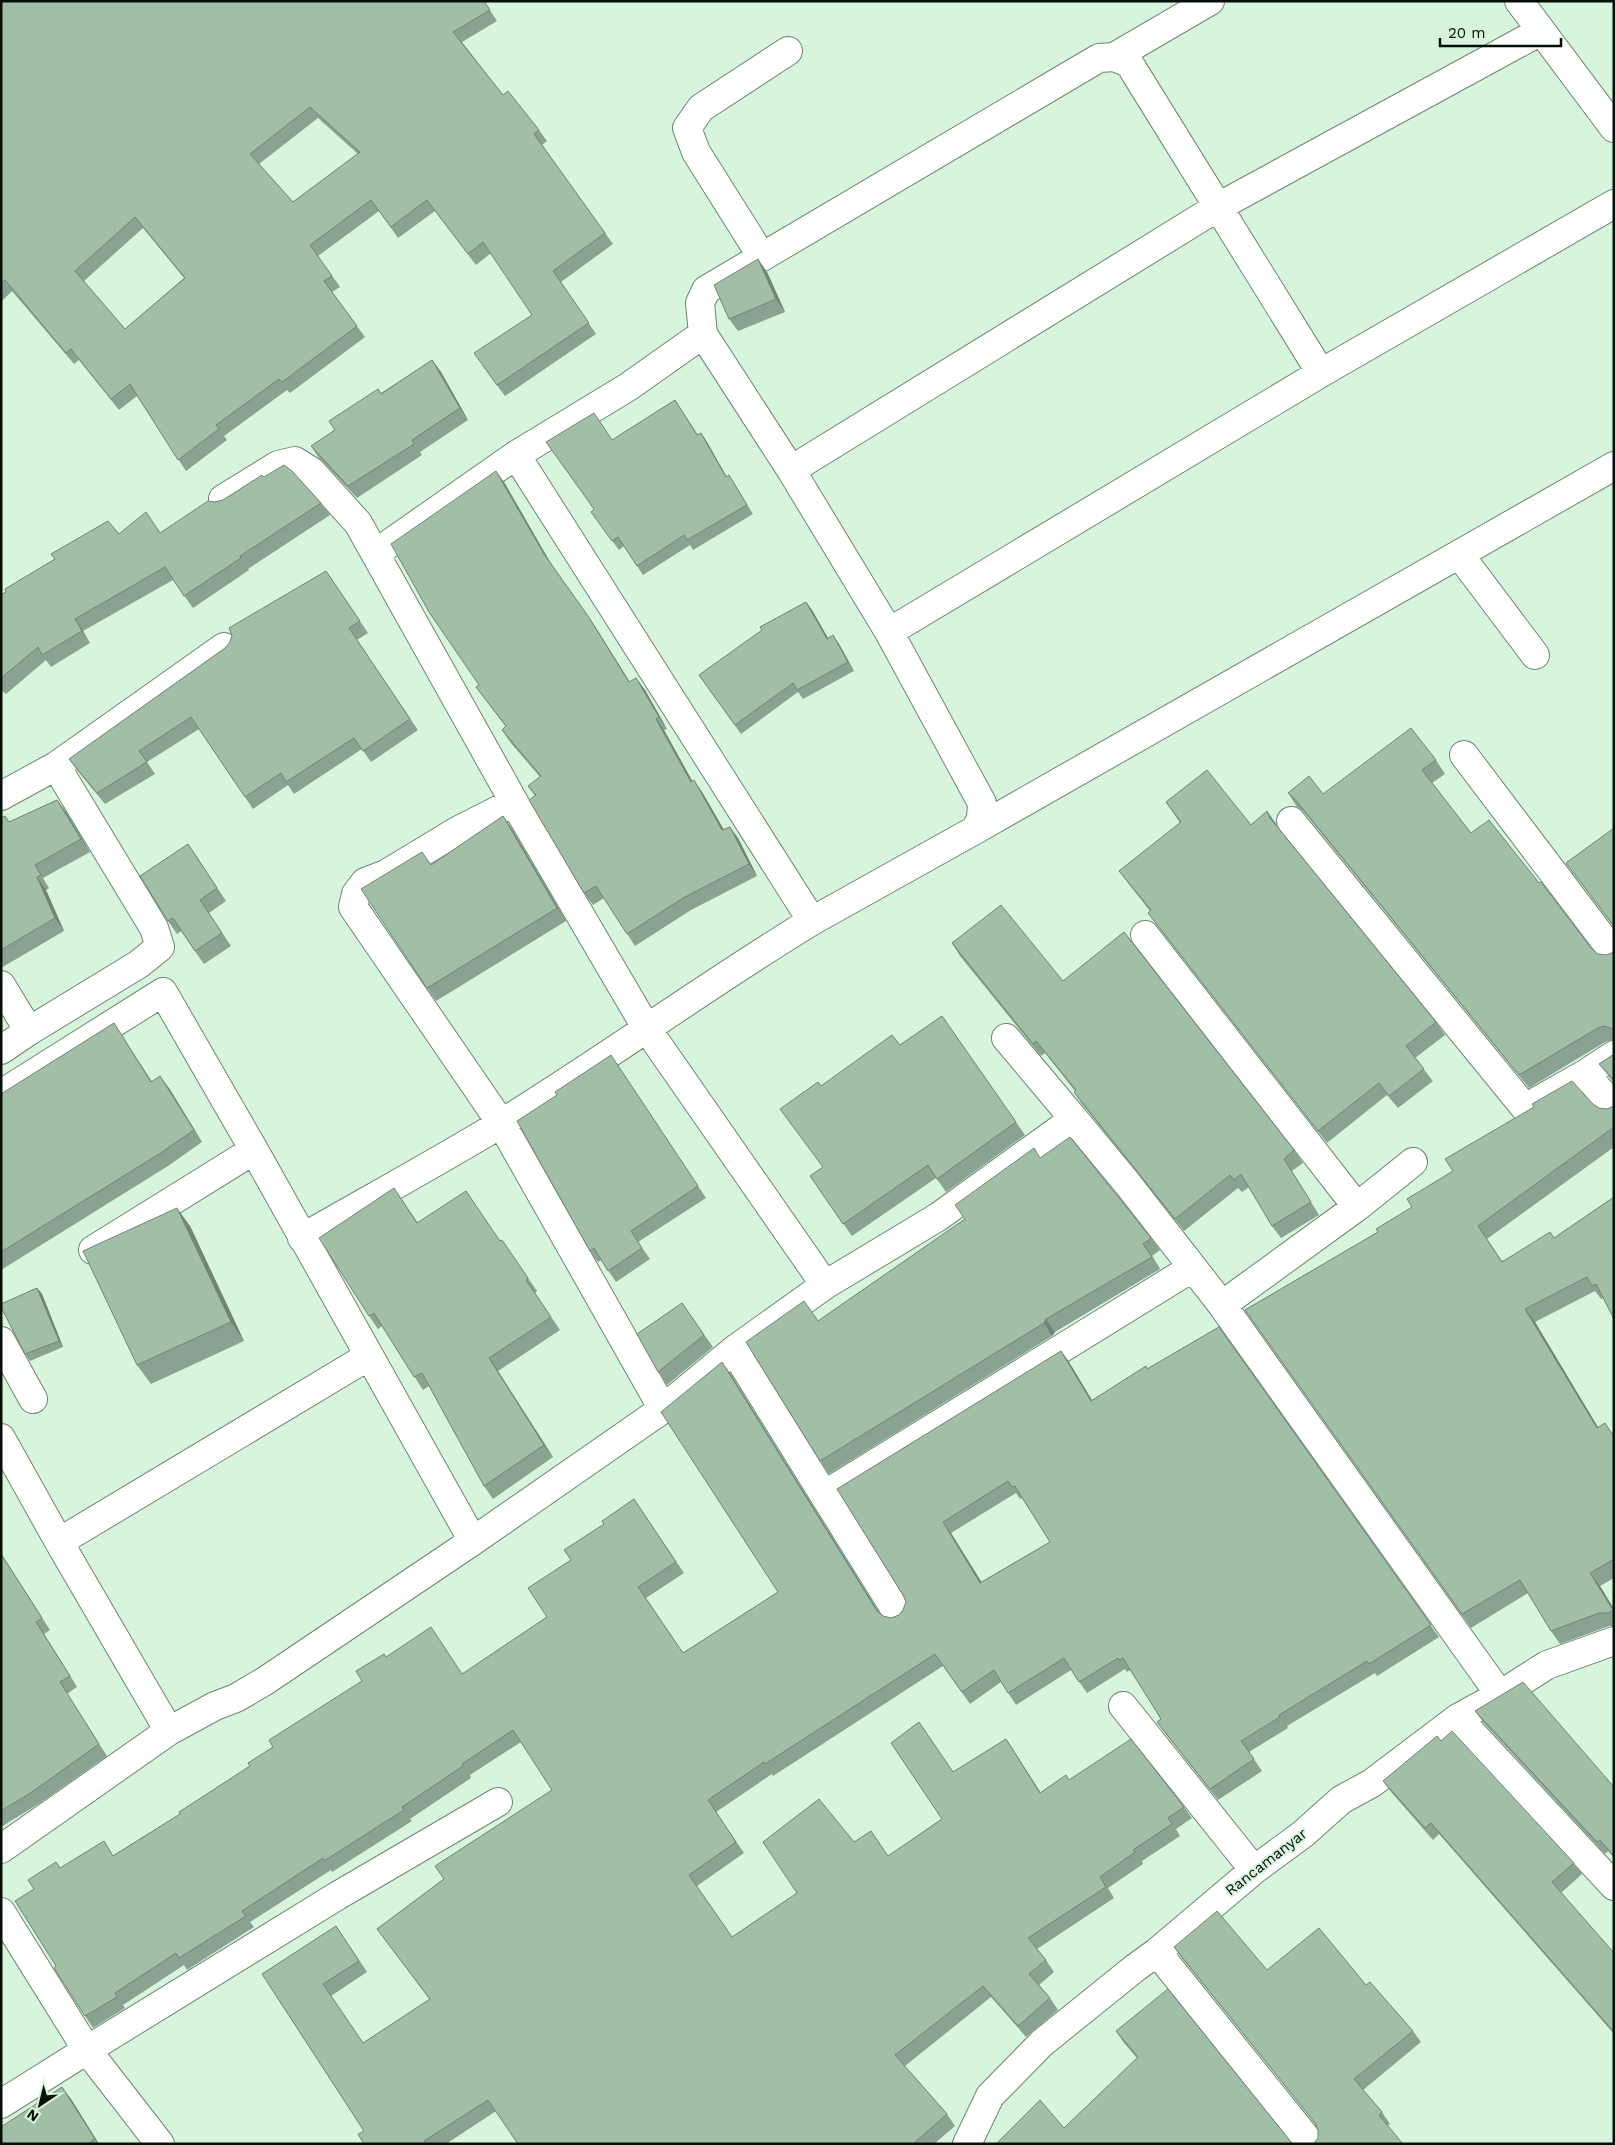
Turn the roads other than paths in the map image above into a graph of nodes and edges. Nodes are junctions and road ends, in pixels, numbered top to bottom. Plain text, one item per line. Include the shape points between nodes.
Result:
1 (1210, 1) edge
2 (1519, 1) edge
3 (1541, 31) junction
4 (788, 51) dead end
5 (1114, 57) junction
6 (1614, 128) edge
7 (1614, 204) edge
8 (1218, 207) junction
9 (762, 257) junction
10 (703, 334) junction
11 (1321, 374) junction
12 (516, 455) junction
13 (1614, 466) edge
14 (791, 470) junction
15 (223, 499) edge
16 (376, 553) junction
17 (1460, 554) junction
18 (889, 632) junction
19 (224, 647) edge
20 (1535, 655) dead end
21 (1464, 754) dead end
22 (56, 766) junction
23 (1, 796) edge
24 (514, 802) junction
25 (1291, 821) dead end
26 (975, 830) junction
27 (812, 920) junction
28 (1145, 935) dead end
29 (1614, 953) edge
30 (1, 985) edge
31 (647, 1029) junction
32 (29, 1031) junction
33 (1006, 1038) dead end
34 (1, 1050) edge
35 (1614, 1055) edge
36 (1585, 1074) junction
37 (1, 1094) edge
38 (1614, 1107) edge
39 (1074, 1119) junction
40 (501, 1123) junction
41 (254, 1150) junction
42 (1413, 1162) dead end
43 (1357, 1207) junction
44 (302, 1238) junction
45 (93, 1250) edge
46 (1192, 1268) junction
47 (825, 1285) junction
48 (1222, 1305) junction
49 (1, 1341) edge
50 (734, 1350) junction
51 (369, 1356) junction
52 (33, 1399) dead end
53 (663, 1409) junction
54 (1, 1438) edge
55 (824, 1495) junction
56 (473, 1541) junction
57 (59, 1542) junction
58 (898, 1614) edge
59 (1614, 1641) edge
60 (1500, 1695) junction
61 (1123, 1706) dead end
62 (1458, 1718) junction
63 (169, 1731) junction
64 (498, 1802) dead end
65 (1, 1848) edge
66 (1254, 1870) junction
67 (1614, 1886) edge
68 (1, 1912) edge
69 (1157, 1952) junction
70 (87, 2050) junction
71 (1, 2104) edge
72 (160, 2144) edge
73 (967, 2144) edge
74 (1311, 2144) edge

1 - 5 street
2 - 3 street
3 - 6 street
3 - 8 street
4 - 9 street via 701,108 688,128 696,152
5 - 8 street via 1129,64
5 - 9 street via 1099,58
7 - 11 street
8 - 11 street
8 - 14 street
9 - 10 street via 706,290 700,303
10 - 12 street via 628,387
10 - 14 street
11 - 18 street
12 - 16 street
12 - 27 street
13 - 17 street
14 - 18 street
15 - 16 street via 278,465 295,460 311,471 358,523
16 - 24 street
17 - 20 street
17 - 26 street
18 - 26 street via 982,803 981,819
19 - 22 street
21 - 29 street
22 - 23 street
22 - 32 street via 154,928 160,947 140,964
24 - 31 street
24 - 40 street via 457,831 386,874 365,882 356,894 353,907
25 - 36 street via 1525,1108
26 - 27 street
27 - 31 street via 703,989
28 - 43 street
30 - 32 street
31 - 40 street
31 - 47 street
32 - 34 street
33 - 39 street
35 - 36 street
36 - 38 street
37 - 41 street via 163,992
39 - 46 street
39 - 47 street via 938,1217
40 - 44 street
40 - 53 street
41 - 44 street
41 - 45 street
42 - 43 street
43 - 48 street
44 - 51 street
46 - 48 street
46 - 55 street
47 - 50 street
48 - 60 street
49 - 52 street
50 - 53 street
50 - 55 street
51 - 56 street
51 - 57 street
53 - 56 street
54 - 57 street
55 - 58 street
56 - 63 street via 265,1681
57 - 63 street
59 - 60 street, Rancamanyar via 1547,1665
60 - 62 street, Rancamanyar
61 - 66 street
62 - 66 street, Rancamanyar via 1372,1783 1341,1800 1303,1834
62 - 67 street
63 - 65 street
64 - 70 street via 337,1896
66 - 69 street, Rancamanyar
68 - 70 street
69 - 73 street, Rancamanyar via 1042,2043 990,2096
69 - 74 street
70 - 71 street
70 - 72 street

